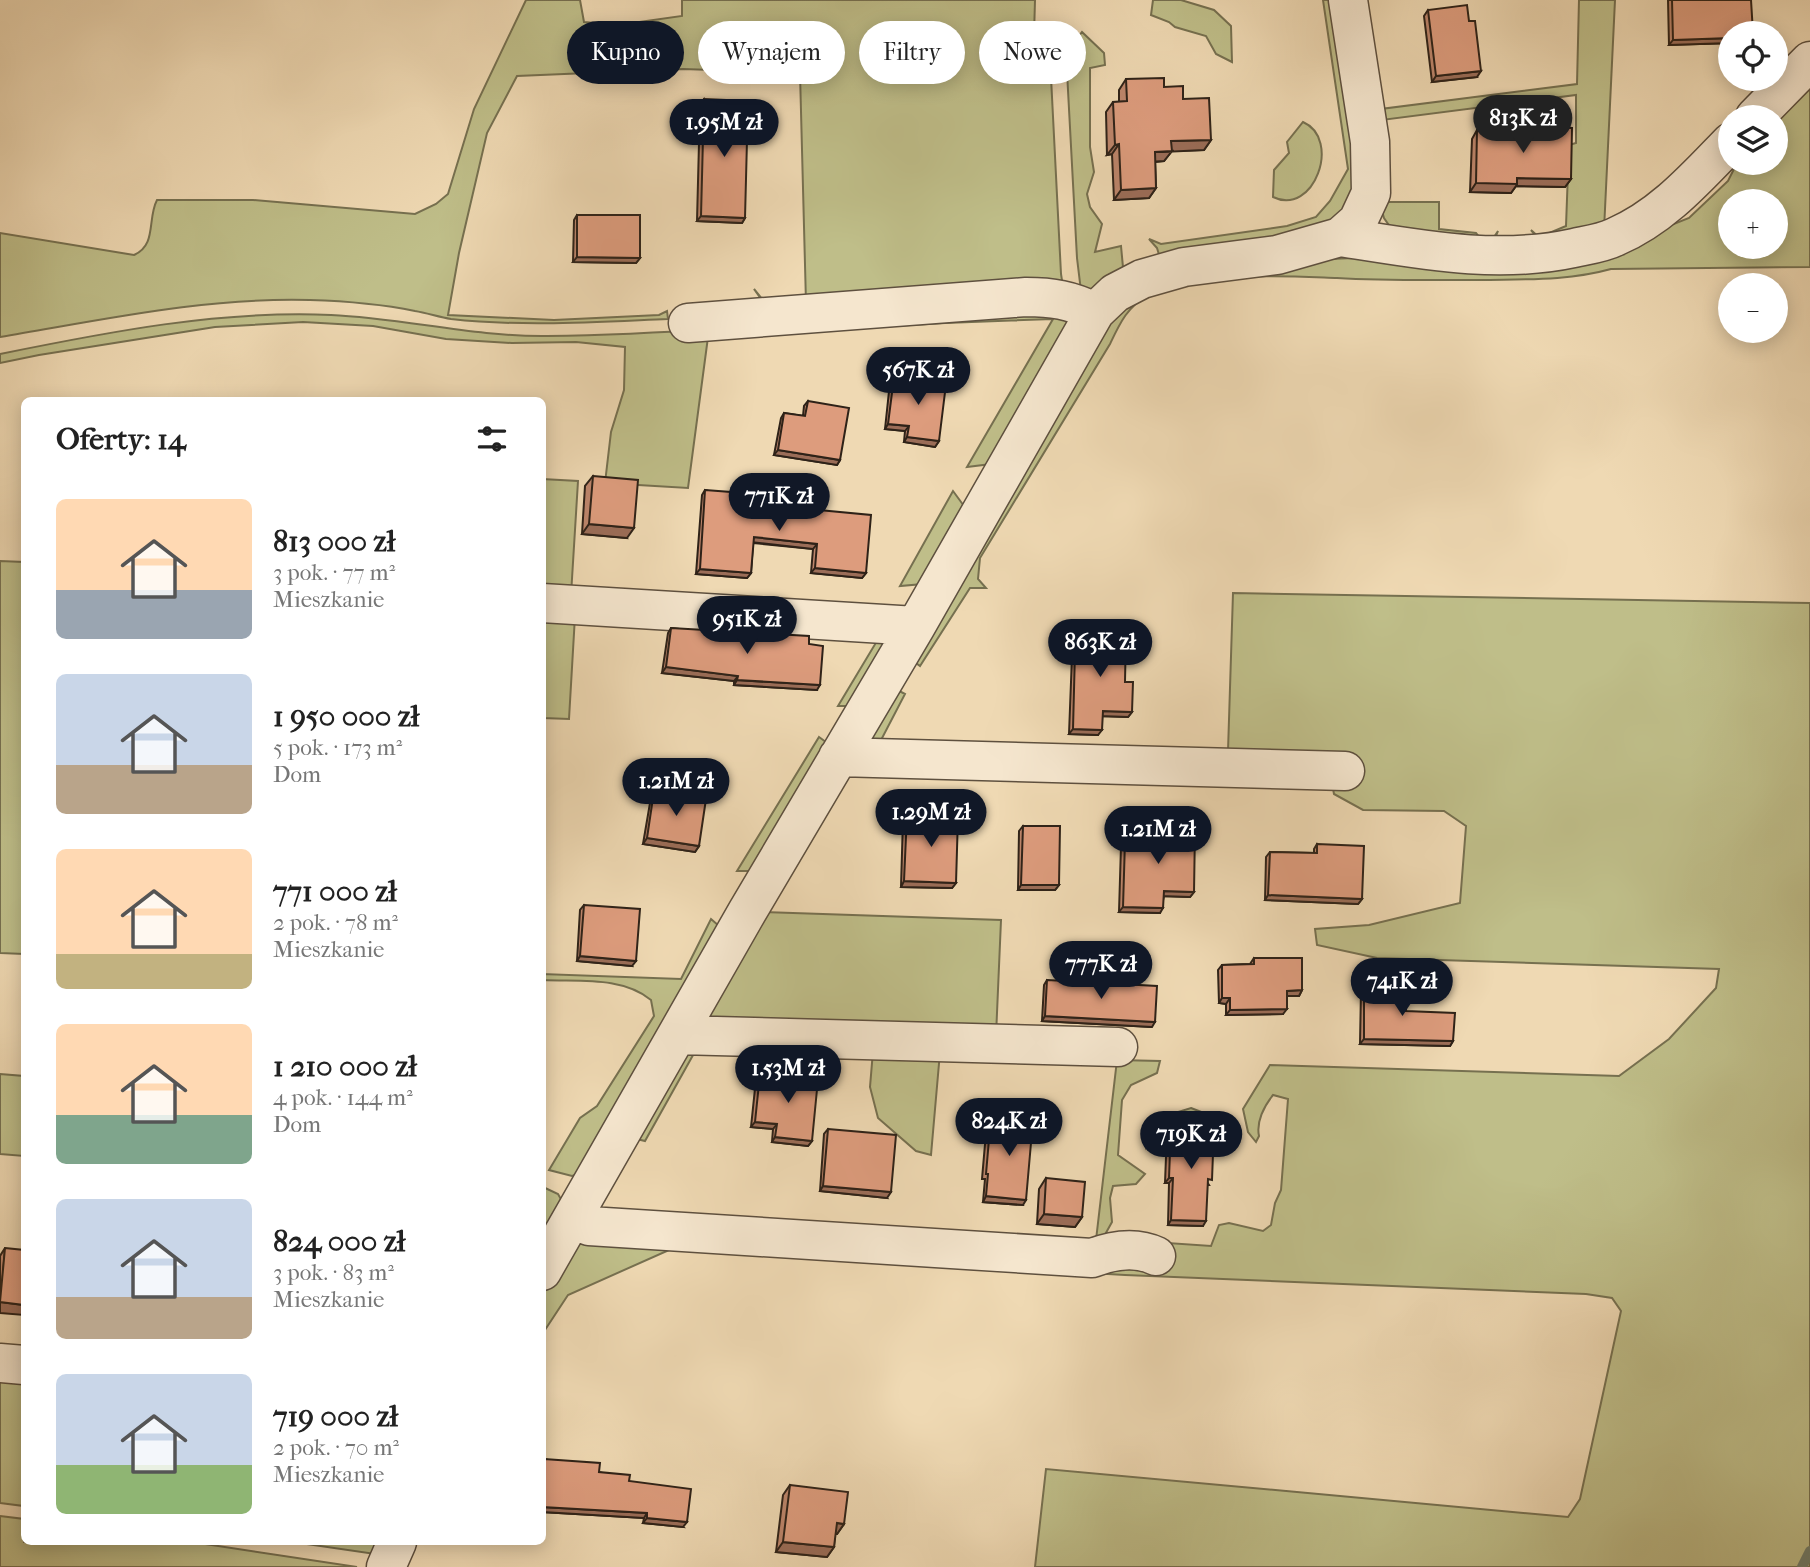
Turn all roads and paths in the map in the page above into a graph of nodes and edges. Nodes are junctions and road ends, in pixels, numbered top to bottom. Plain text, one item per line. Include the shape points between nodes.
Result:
1 (1348, 0) edge
2 (1810, 61) edge
3 (1767, 105) edge
4 (1718, 155) edge
5 (1340, 237) junction
6 (1095, 312) junction
7 (688, 323) dead end
8 (546, 603) edge
9 (916, 626) junction
10 (838, 757) junction
11 (1345, 771) dead end
12 (678, 1035) junction
13 (1118, 1047) dead end
14 (572, 1219) junction
15 (1156, 1256) dead end
16 (546, 1264) edge
17 (0, 1363) edge
18 (21, 1365) edge
19 (396, 1545) edge
20 (386, 1567) edge

1 - 5 street via 1370,142 1371,193 1358,221
2 - 3 street
4 - 5 street via 1648,219 1593,244 1518,256 1476,256
5 - 6 street via 1277,255 1184,267 1142,279 1115,293
6 - 7 street via 1055,297 1026,297
6 - 9 street
8 - 9 street
9 - 10 street
10 - 11 street
10 - 12 street
12 - 13 street
12 - 14 street
14 - 15 street via 589,1226 1092,1258 1113,1250
14 - 16 street
17 - 18 street
19 - 20 street

